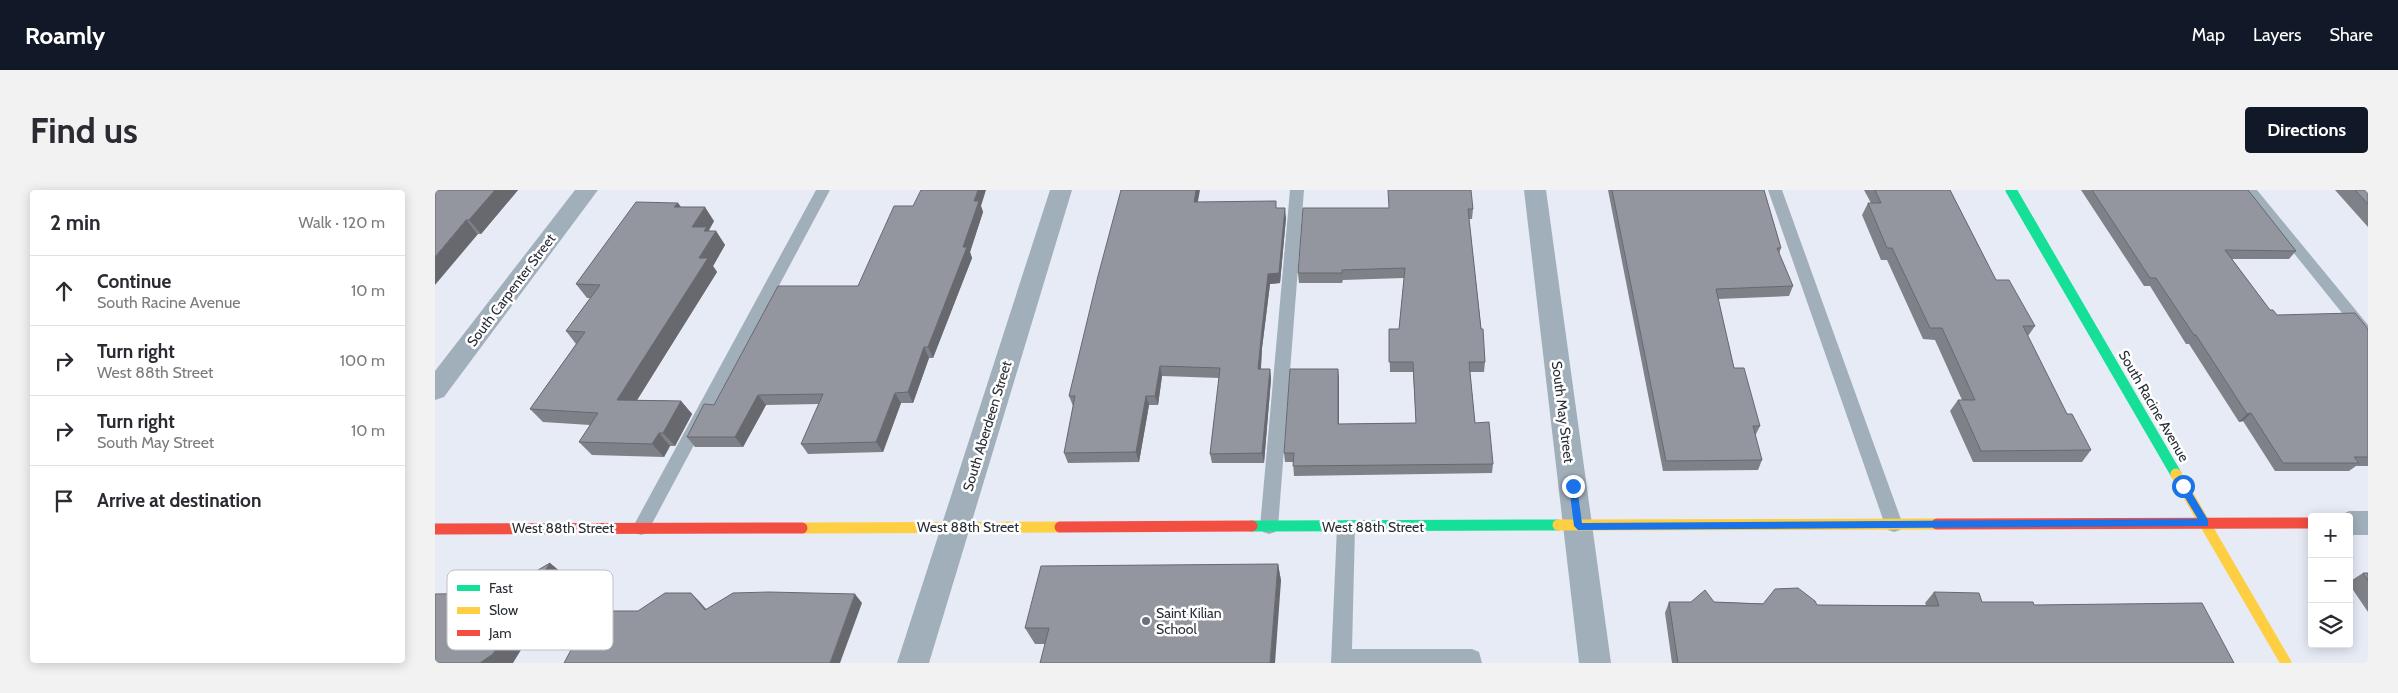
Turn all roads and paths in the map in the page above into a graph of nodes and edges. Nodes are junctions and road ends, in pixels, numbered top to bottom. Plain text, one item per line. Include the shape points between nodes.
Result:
1 (587, 190) edge
2 (823, 190) edge
3 (1061, 190) edge
4 (1297, 190) edge
5 (1535, 190) edge
6 (1775, 190) edge
7 (2011, 190) edge
8 (2250, 190) edge
9 (2368, 335) edge
10 (435, 390) edge
11 (2205, 523) junction
12 (2308, 523) edge
13 (2353, 523) edge
14 (2368, 523) edge
15 (1894, 525) junction
16 (1578, 526) junction
17 (955, 527) junction
18 (1269, 527) junction
19 (1346, 527) junction
20 (641, 528) junction
21 (435, 529) edge
22 (1341, 661) edge
23 (913, 663) edge
24 (1472, 663) edge
25 (1595, 663) edge
26 (2286, 663) edge

1 - 10 street, South Carpenter Street
2 - 20 lane
3 - 17 street, South Aberdeen Street
4 - 18 lane
5 - 16 street, South May Street
6 - 15 lane
7 - 11 street, South Racine Avenue
8 - 9 lane
11 - 12 street, West 88th Street
11 - 15 street, West 88th Street
11 - 26 street, South Racine Avenue
13 - 14 street
15 - 16 street, West 88th Street
16 - 19 street, West 88th Street
16 - 25 street, South May Street
17 - 18 street, West 88th Street
17 - 20 street, West 88th Street
17 - 23 street, South Aberdeen Street
18 - 19 street, West 88th Street
19 - 22 lane
20 - 21 street, West 88th Street
22 - 24 lane via 1472,658

